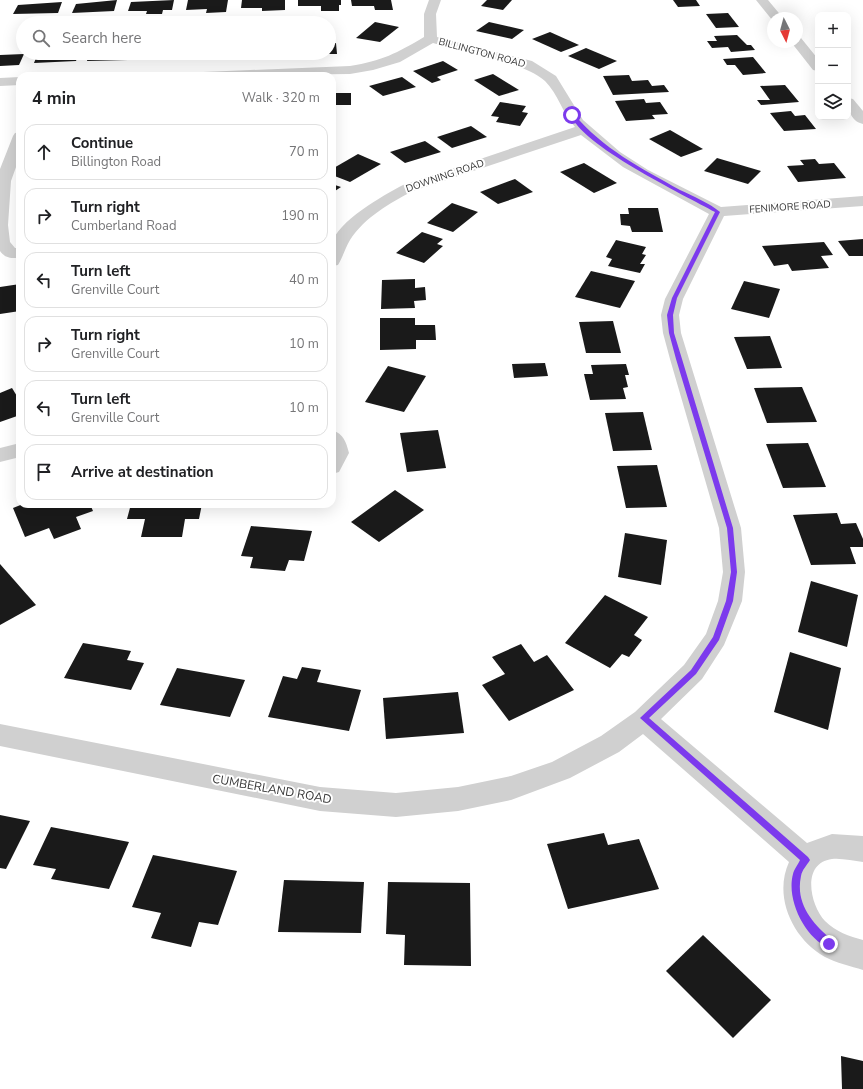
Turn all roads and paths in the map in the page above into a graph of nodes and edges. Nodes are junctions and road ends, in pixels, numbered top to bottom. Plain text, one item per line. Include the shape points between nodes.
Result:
1 (435, 0) edge
2 (762, 0) edge
3 (772, 12) edge
4 (431, 39) junction
5 (802, 48) edge
6 (815, 63) edge
7 (301, 72) edge
8 (16, 81) edge
9 (0, 82) edge
10 (851, 106) edge
11 (863, 120) edge
12 (584, 129) junction
13 (16, 147) edge
14 (863, 201) edge
15 (718, 212) junction
16 (336, 250) edge
17 (16, 254) edge
18 (336, 441) edge
19 (16, 451) edge
20 (0, 455) edge
21 (336, 459) edge
22 (644, 718) junction
23 (0, 735) edge
24 (863, 849) edge
25 (805, 860) junction
26 (863, 955) edge

1 - 4 street via 428,25
2 - 3 street
4 - 7 street via 395,59 373,66 350,70
4 - 12 street, BILLINGTON ROAD via 527,64 540,70 551,77 572,115
5 - 6 street
8 - 9 street
10 - 11 street
12 - 15 street, BILLINGTON ROAD via 628,164
12 - 16 street, DOWNING ROAD via 408,188 364,215 346,233
13 - 17 street via 3,181 8,201 2,242 10,253
14 - 15 street, FENIMORE ROAD
15 - 22 street, CUMBERLAND ROAD via 674,298 670,315 679,359 730,528 734,572 730,601 716,638 693,672
18 - 21 street via 339,453
19 - 20 street
22 - 23 street, CUMBERLAND ROAD via 610,744 561,770 511,788 458,800 396,805 320,799
22 - 25 street
24 - 25 street via 830,846
25 - 26 street via 797,874 795,891 800,911 812,929 829,944 850,954

